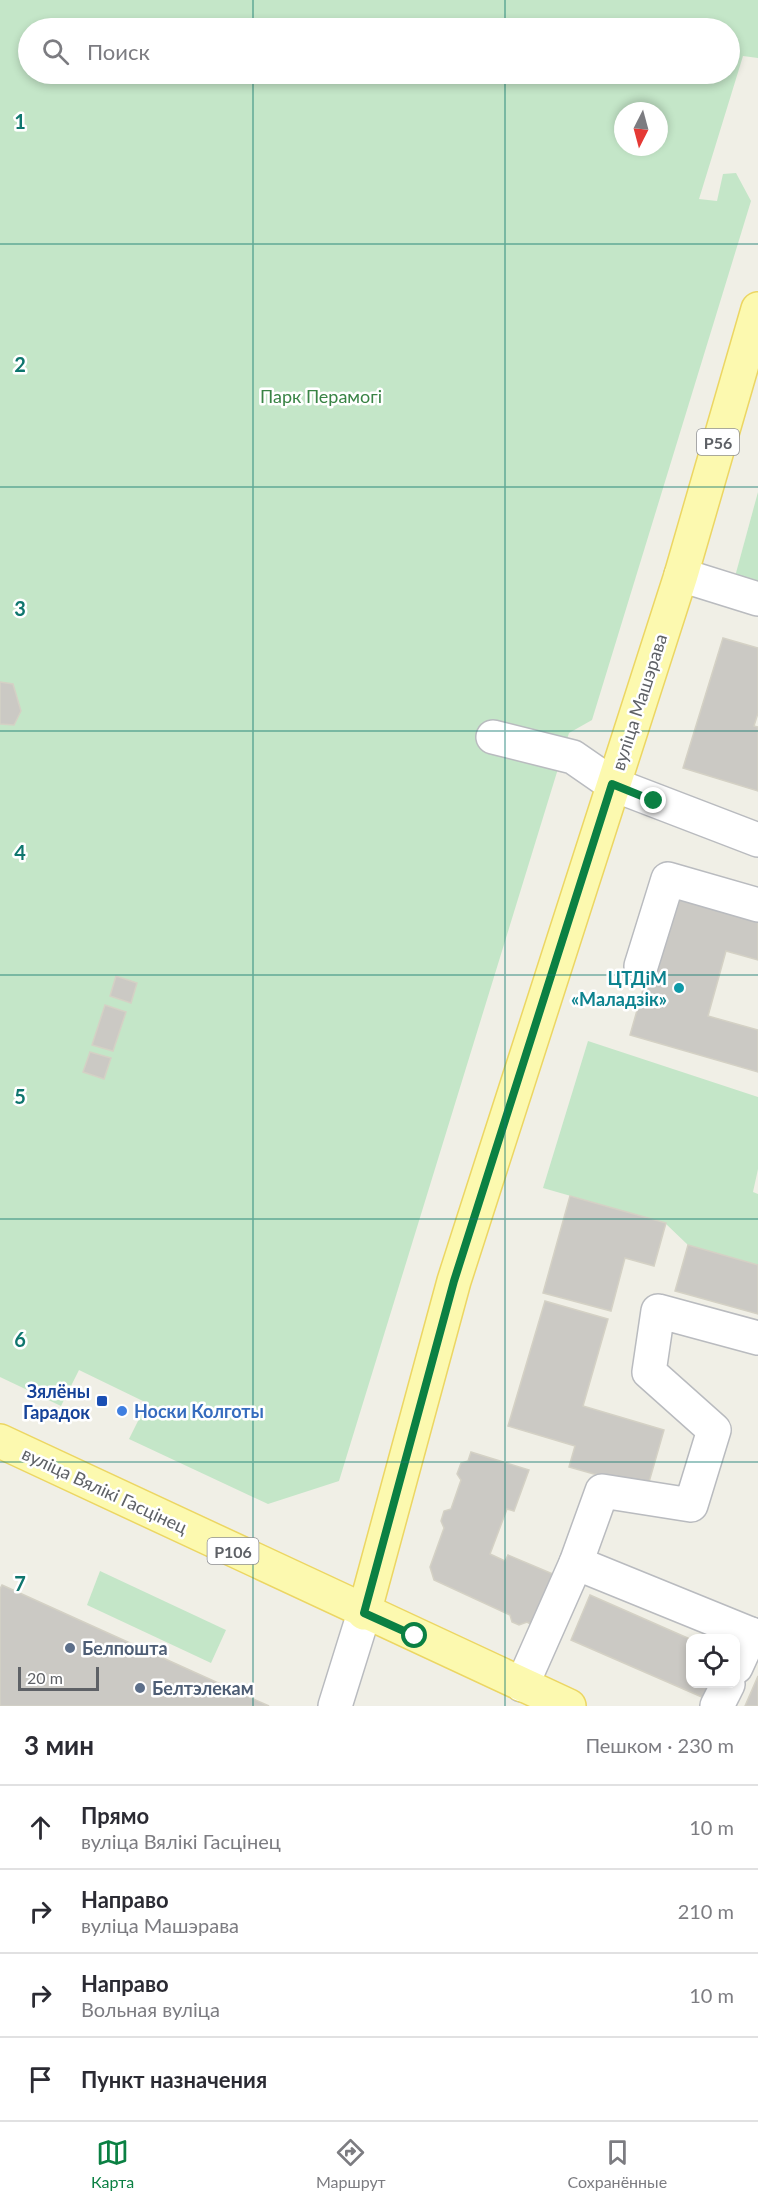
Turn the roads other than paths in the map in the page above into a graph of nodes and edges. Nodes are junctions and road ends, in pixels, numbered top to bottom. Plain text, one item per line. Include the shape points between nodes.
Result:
1 (758, 309) edge
2 (749, 369) edge
3 (681, 575) junction
4 (758, 599) edge
5 (493, 737) dead end
6 (612, 784) junction
7 (758, 840) edge
8 (758, 905) edge
9 (641, 966) dead end
10 (758, 1338) edge
11 (0, 1441) edge
12 (576, 1563) junction
13 (364, 1613) junction
14 (754, 1635) edge
15 (740, 1659) edge
16 (522, 1685) junction
17 (726, 1688) edge
18 (335, 1706) edge
19 (569, 1706) edge
20 (717, 1706) edge

1 - 2 main road, вуліца Машэрава / Р56
2 - 3 main road, вуліца Машэрава / Р56
3 - 4 street
3 - 6 main road, вуліца Машэрава / Р56
5 - 6 street via 573,757
6 - 7 street
6 - 13 main road, вуліца Машэрава / Р56 via 454,1281
8 - 9 street via 668,879
10 - 12 street via 658,1311 649,1372 714,1430 691,1505 602,1491
11 - 13 main road, вуліца Вялікі Гасцінец / Р106
12 - 14 street
12 - 16 street
13 - 16 main road, вуліца Вялікі Гасцінец / Р106
13 - 18 street
14 - 15 street
16 - 19 main road, вуліца Вялікі Гасцінец / Р106
17 - 20 street

